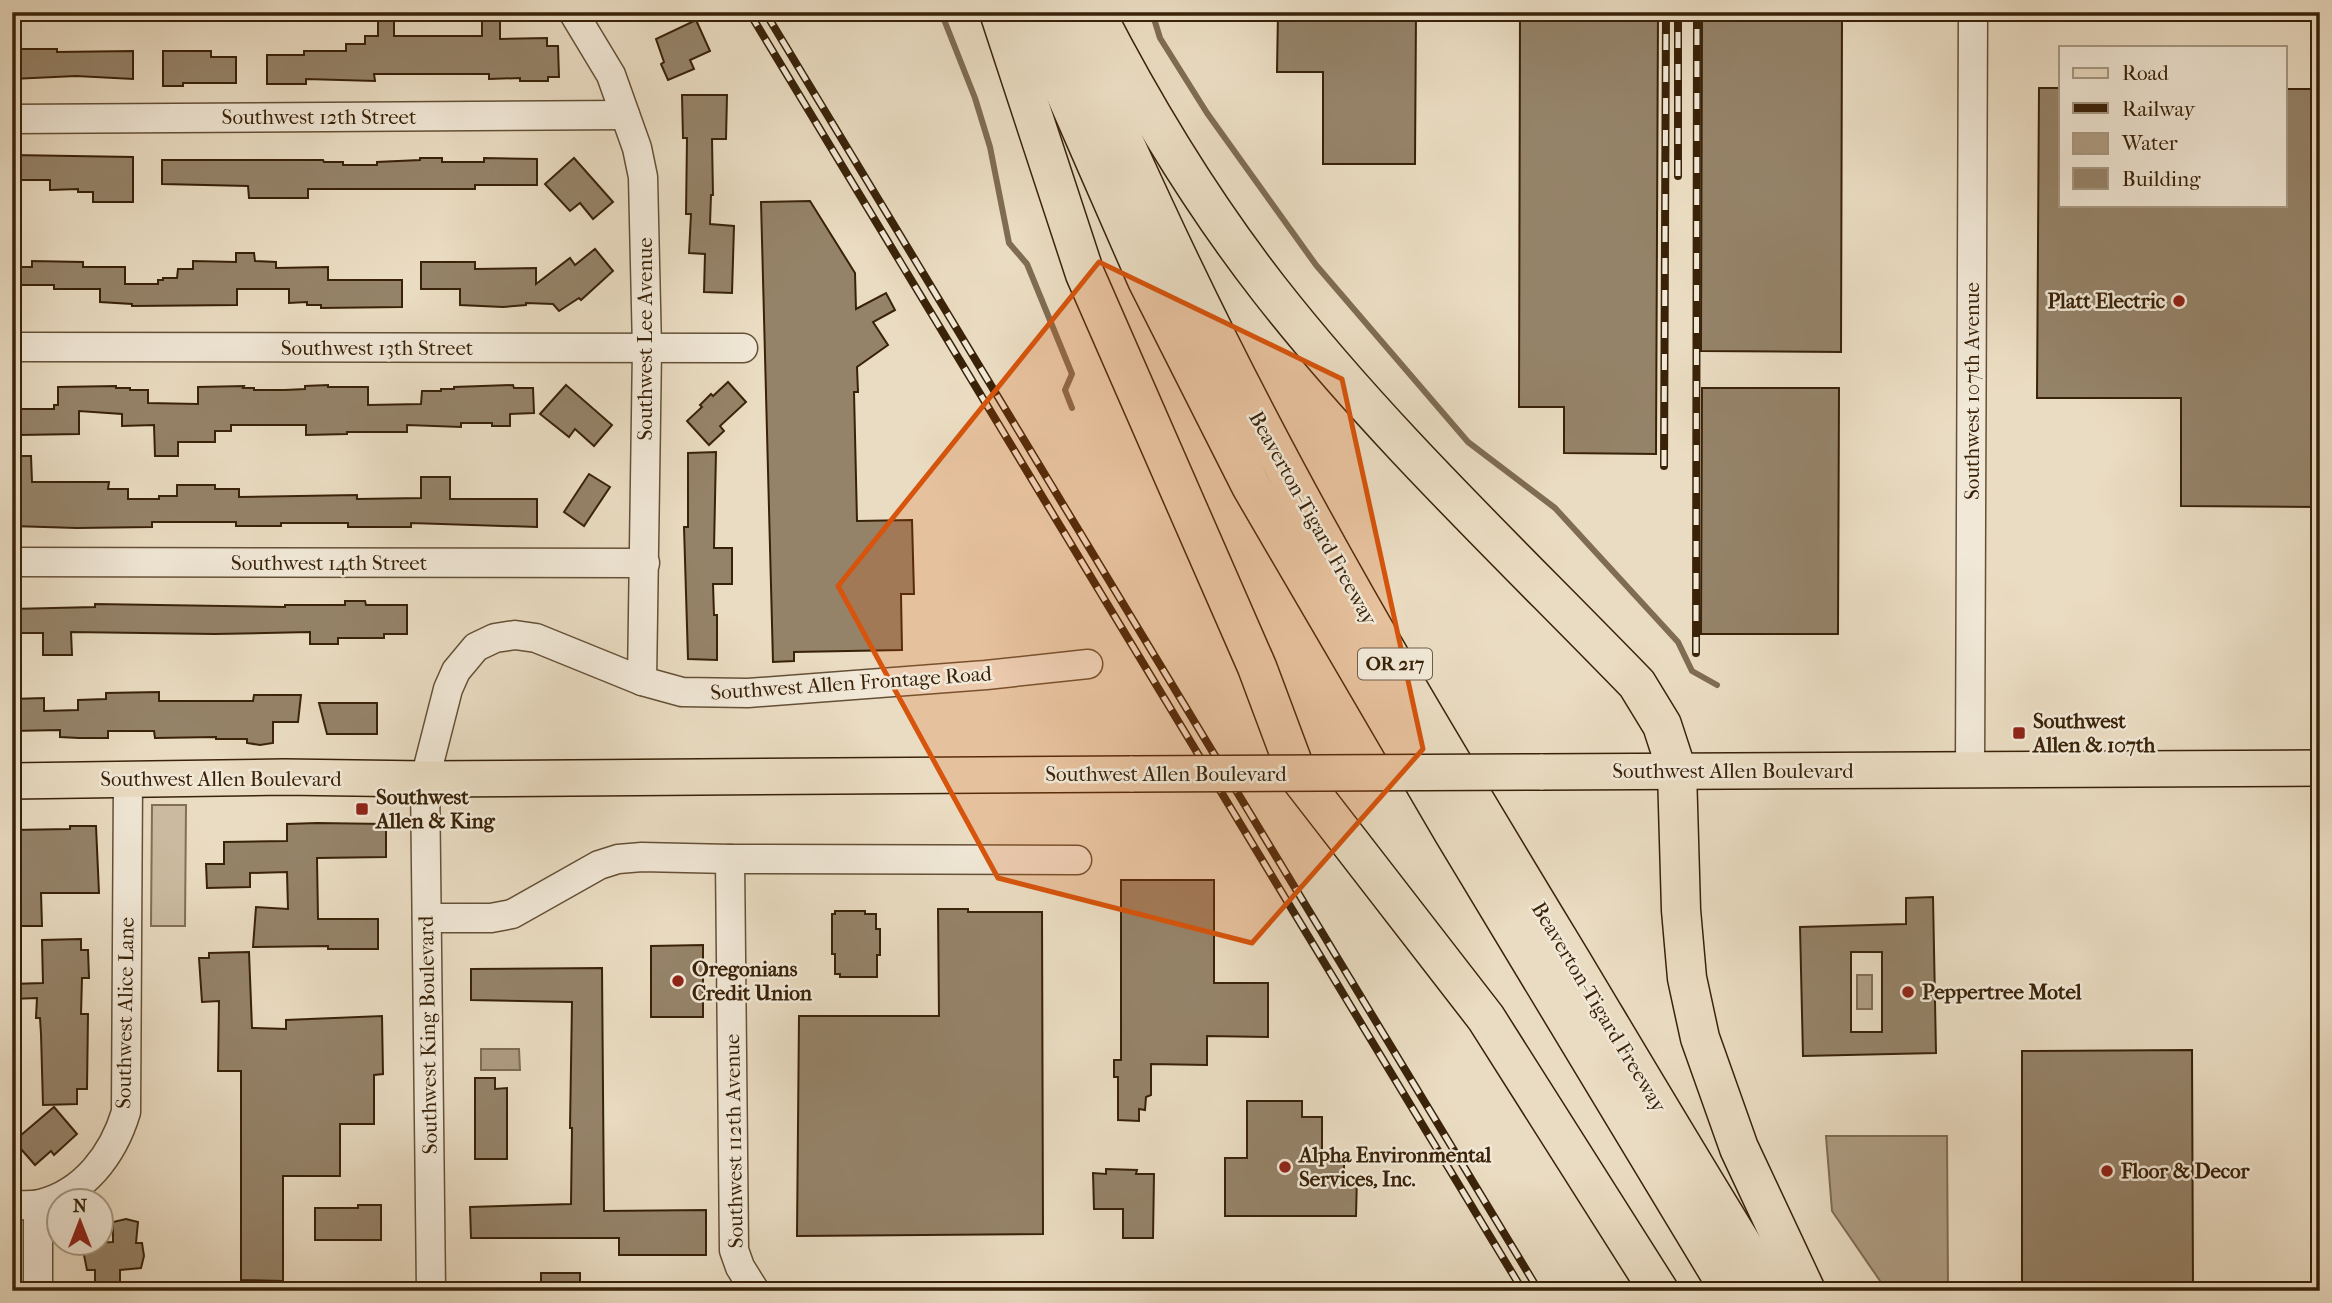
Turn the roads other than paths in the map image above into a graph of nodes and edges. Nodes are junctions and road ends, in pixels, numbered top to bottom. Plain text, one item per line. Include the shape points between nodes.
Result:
1 (573, 12) edge
2 (999, 12) edge
3 (1033, 12) edge
4 (1067, 12) edge
5 (1095, 12) edge
6 (1973, 12) edge
7 (625, 115) junction
8 (12, 119) edge
9 (12, 347) edge
10 (743, 348) dead end
11 (647, 349) junction
12 (12, 562) edge
13 (645, 564) junction
14 (1087, 664) dead end
15 (642, 681) junction
16 (2320, 768) edge
17 (1970, 770) junction
18 (1677, 771) junction
19 (1297, 774) junction
20 (128, 779) junction
21 (425, 779) junction
22 (12, 781) edge
23 (730, 859) junction
24 (1077, 860) dead end
25 (427, 918) junction
26 (25, 1205) edge
27 (38, 1291) edge
28 (431, 1291) edge
29 (755, 1291) edge
30 (1659, 1291) edge
31 (1730, 1291) edge
32 (1771, 1291) edge
33 (1806, 1291) edge

1 - 7 street, Southwest Lee Avenue via 611,75
2 - 19 highway via 1085,274 1257,667
3 - 31 highway, Beaverton-Tigard Freeway / OR 217 via 1147,280 1251,486
4 - 32 highway, Beaverton-Tigard Freeway / OR 217 via 1180,265 1317,528
5 - 18 highway via 1179,161 1270,291 1374,413 1637,684 1662,725
6 - 17 street, Southwest 107th Avenue
7 - 8 street, Southwest 12th Street
7 - 11 street, Southwest Lee Avenue via 643,177
9 - 11 street, Southwest 13th Street
10 - 11 street, Southwest 13th Street
11 - 13 street, Southwest Lee Avenue
12 - 13 street, Southwest 14th Street
13 - 15 street, Southwest Lee Avenue
14 - 15 street, Southwest Allen Frontage Road via 748,693 682,692
15 - 21 street, Southwest Allen Frontage Road via 536,638 495,638 476,647 456,671
16 - 17 main road, Southwest Allen Boulevard
17 - 18 main road, Southwest Allen Boulevard
18 - 19 main road, Southwest Allen Boulevard, bridge
18 - 33 highway via 1681,910 1687,978 1700,1038 1739,1148
19 - 21 main road, Southwest Allen Boulevard, bridge
19 - 30 highway via 1486,1018
20 - 21 main road, Southwest Allen Boulevard
20 - 22 main road, Southwest Allen Boulevard
20 - 26 street, Southwest Alice Lane via 125,1112 105,1158 87,1179 69,1193
21 - 25 street, Southwest King Boulevard
23 - 24 street
23 - 25 street via 618,859 512,914
23 - 29 street, Southwest 112th Avenue via 734,1250
25 - 28 street, Southwest King Boulevard
26 - 27 street, Southwest Alice Lane

